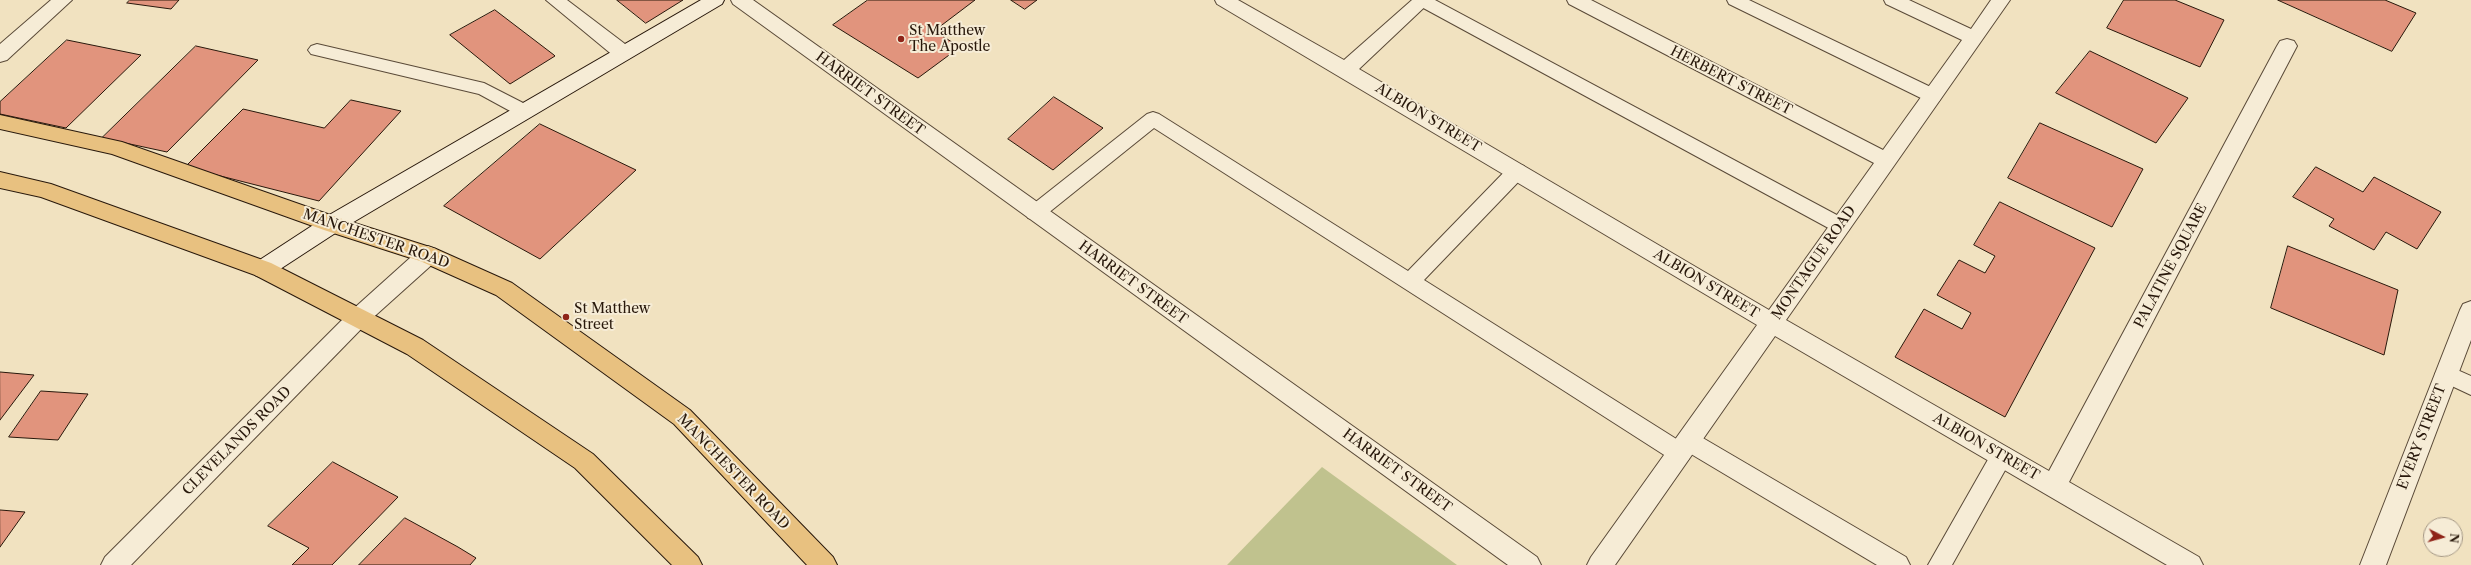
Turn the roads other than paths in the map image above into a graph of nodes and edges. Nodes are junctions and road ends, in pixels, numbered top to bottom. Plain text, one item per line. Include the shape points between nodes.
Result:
1 (63, 0) edge
2 (555, 0) edge
3 (714, 0) edge
4 (740, 0) edge
5 (1224, 0) edge
6 (1422, 0) edge
7 (1576, 0) edge
8 (1735, 0) edge
9 (1892, 0) edge
10 (2001, 0) edge
11 (1974, 38) junction
12 (2287, 46) dead end
13 (317, 50) dead end
14 (622, 52) junction
15 (0, 55) edge
16 (1346, 70) junction
17 (1933, 96) junction
18 (523, 110) junction
19 (0, 122) edge
20 (1887, 161) junction
21 (1517, 171) junction
22 (0, 180) edge
23 (1035, 213) junction
24 (332, 224) junction
25 (1841, 226) junction
26 (428, 255) junction
27 (263, 269) junction
28 (1410, 282) junction
29 (2471, 310) edge
30 (359, 317) junction
31 (1772, 323) junction
32 (2446, 374) junction
33 (2471, 386) edge
34 (1684, 447) junction
35 (2002, 456) junction
36 (2054, 486) junction
37 (114, 565) edge
38 (689, 565) edge
39 (824, 565) edge
40 (1528, 565) edge
41 (1600, 565) edge
42 (1898, 565) edge
43 (1940, 565) edge
44 (2190, 565) edge
45 (2372, 565) edge

1 - 15 street
2 - 14 street
3 - 14 street
4 - 23 street, HARRIET STREET
5 - 16 street, ALBION STREET
6 - 16 street
6 - 25 lane
7 - 20 street, HERBERT STREET
8 - 17 lane
9 - 11 street
10 - 11 street, MONTAGUE ROAD
11 - 17 street, MONTAGUE ROAD
12 - 36 street, PALATINE SQUARE
13 - 18 lane via 484,89
14 - 18 street
16 - 21 street, ALBION STREET
17 - 20 street, MONTAGUE ROAD
18 - 24 street
19 - 24 main road, MANCHESTER ROAD via 115,147
20 - 25 street, MONTAGUE ROAD
21 - 28 lane
21 - 31 street, ALBION STREET
22 - 27 main road via 44,190
23 - 28 lane via 1153,120
23 - 40 street, HARRIET STREET
24 - 26 main road, MANCHESTER ROAD
24 - 27 street
25 - 31 street, MONTAGUE ROAD
26 - 30 street, CLEVELANDS ROAD
26 - 39 main road, MANCHESTER ROAD via 504,289 682,417
27 - 30 main road
28 - 34 lane
29 - 32 street, EVERY STREET
30 - 37 street, CLEVELANDS ROAD
30 - 38 main road via 415,347 584,461
31 - 34 street, MONTAGUE ROAD
31 - 35 street, ALBION STREET
32 - 33 lane
32 - 45 street, EVERY STREET
34 - 41 street, MONTAGUE ROAD
34 - 42 lane
35 - 36 street, ALBION STREET
35 - 43 lane
36 - 44 street, ALBION STREET

